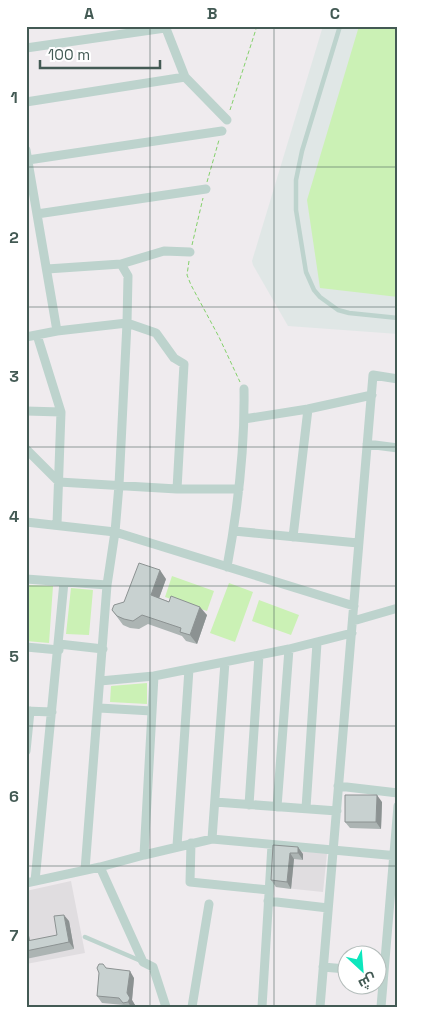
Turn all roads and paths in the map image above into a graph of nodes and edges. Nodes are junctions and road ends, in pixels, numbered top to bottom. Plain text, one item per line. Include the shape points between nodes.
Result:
1 (257, 26) edge
2 (340, 26) edge
3 (165, 27) edge
4 (26, 48) edge
5 (185, 77) junction
6 (26, 102) edge
7 (227, 120) joint
8 (222, 131) joint
9 (26, 150) edge
10 (28, 160) junction
11 (29, 186) edge
12 (206, 189) junction
13 (37, 214) junction
14 (190, 252) junction
15 (121, 264) junction
16 (47, 270) junction
17 (398, 318) edge
18 (127, 323) junction
19 (57, 331) junction
20 (37, 335) junction
21 (26, 337) edge
22 (398, 379) edge
23 (244, 389) joint
24 (372, 395) junction
25 (308, 409) junction
26 (26, 412) edge
27 (61, 412) junction
28 (244, 419) junction
29 (368, 444) junction
30 (398, 448) edge
31 (26, 449) edge
32 (59, 482) junction
33 (119, 486) junction
34 (177, 488) junction
35 (239, 489) junction
36 (26, 522) edge
37 (57, 524) junction
38 (234, 531) junction
39 (115, 532) junction
40 (293, 537) junction
41 (358, 543) junction
42 (227, 567) junction
43 (26, 579) edge
44 (64, 582) junction
45 (107, 585) junction
46 (354, 606) junction
47 (398, 608) edge
48 (353, 621) junction
49 (352, 633) junction
50 (317, 643) junction
51 (26, 647) edge
52 (59, 647) junction
53 (103, 649) junction
54 (289, 649) junction
55 (259, 655) junction
56 (224, 662) junction
57 (189, 669) junction
58 (154, 676) junction
59 (100, 681) junction
60 (99, 708) junction
61 (28, 711) edge
62 (152, 711) junction
63 (52, 712) junction
64 (26, 751) edge
65 (338, 786) junction
66 (398, 792) edge
67 (215, 802) junction
68 (249, 805) junction
69 (277, 806) junction
70 (398, 806) edge
71 (306, 808) junction
72 (336, 810) junction
73 (212, 839) junction
74 (191, 843) junction
75 (272, 845) junction
76 (177, 846) junction
77 (333, 850) junction
78 (144, 855) junction
79 (395, 856) edge
80 (100, 867) junction
81 (85, 870) junction
82 (31, 882) edge
83 (269, 890) junction
84 (268, 901) junction
85 (209, 904) dead end
86 (328, 908) junction
87 (85, 937) dead end
88 (383, 946) edge
89 (143, 962) junction
90 (323, 967) junction
91 (336, 968) edge
92 (166, 1007) edge
93 (192, 1007) edge
94 (262, 1007) edge
95 (320, 1007) edge

1 - 7 path
2 - 17 lane via 296,180 296,210 304,263 314,290 329,304 349,313
3 - 4 street
3 - 5 street
5 - 6 street
5 - 7 street
8 - 10 street
8 - 12 path
9 - 10 street
10 - 11 street
11 - 13 street
12 - 13 street
12 - 14 path
13 - 16 street
14 - 15 street via 164,252
14 - 23 path via 187,275 190,286
15 - 16 street
15 - 18 street via 128,276
16 - 19 street
18 - 19 street
18 - 33 street
18 - 34 street via 156,333 170,353 184,364
19 - 20 street
20 - 21 street
20 - 27 street
22 - 24 street via 373,375
23 - 28 street
24 - 25 street
24 - 29 street
25 - 28 street
25 - 40 street
26 - 27 street
27 - 32 street
28 - 35 street
29 - 30 street
29 - 41 street
31 - 32 street
32 - 33 street
32 - 37 street
33 - 34 street
33 - 39 street
34 - 35 street
35 - 38 street
36 - 37 street
37 - 39 street
38 - 40 street
38 - 42 street
39 - 42 street
39 - 45 street
40 - 41 street
41 - 46 street
42 - 46 street
43 - 44 street
44 - 45 street
44 - 52 street
45 - 53 street
46 - 48 street
47 - 48 street
48 - 49 street
49 - 50 street
49 - 65 street
50 - 54 street
50 - 71 street
51 - 52 street
52 - 53 street
52 - 63 street
53 - 59 street
54 - 55 street
54 - 69 street
55 - 56 street
55 - 68 street
56 - 57 street
56 - 67 street
57 - 58 street
57 - 76 street
58 - 59 street
58 - 62 street
59 - 60 street
60 - 62 street
60 - 81 street
61 - 63 street
61 - 64 street
62 - 78 street
63 - 82 street
65 - 66 street
65 - 72 street
67 - 68 street
67 - 73 street
68 - 69 street
69 - 71 street
70 - 79 street
71 - 72 street
72 - 77 street
73 - 74 street
73 - 75 street
74 - 76 street
74 - 83 street via 190,882
75 - 77 street
75 - 83 street
76 - 78 street
77 - 79 street
77 - 86 street
78 - 80 street
79 - 88 street
80 - 81 street
80 - 89 street
81 - 82 street
83 - 84 street
84 - 86 street
84 - 94 street
85 - 93 street
86 - 90 street
87 - 89 lane
89 - 92 street via 154,967
90 - 91 street
90 - 95 street

